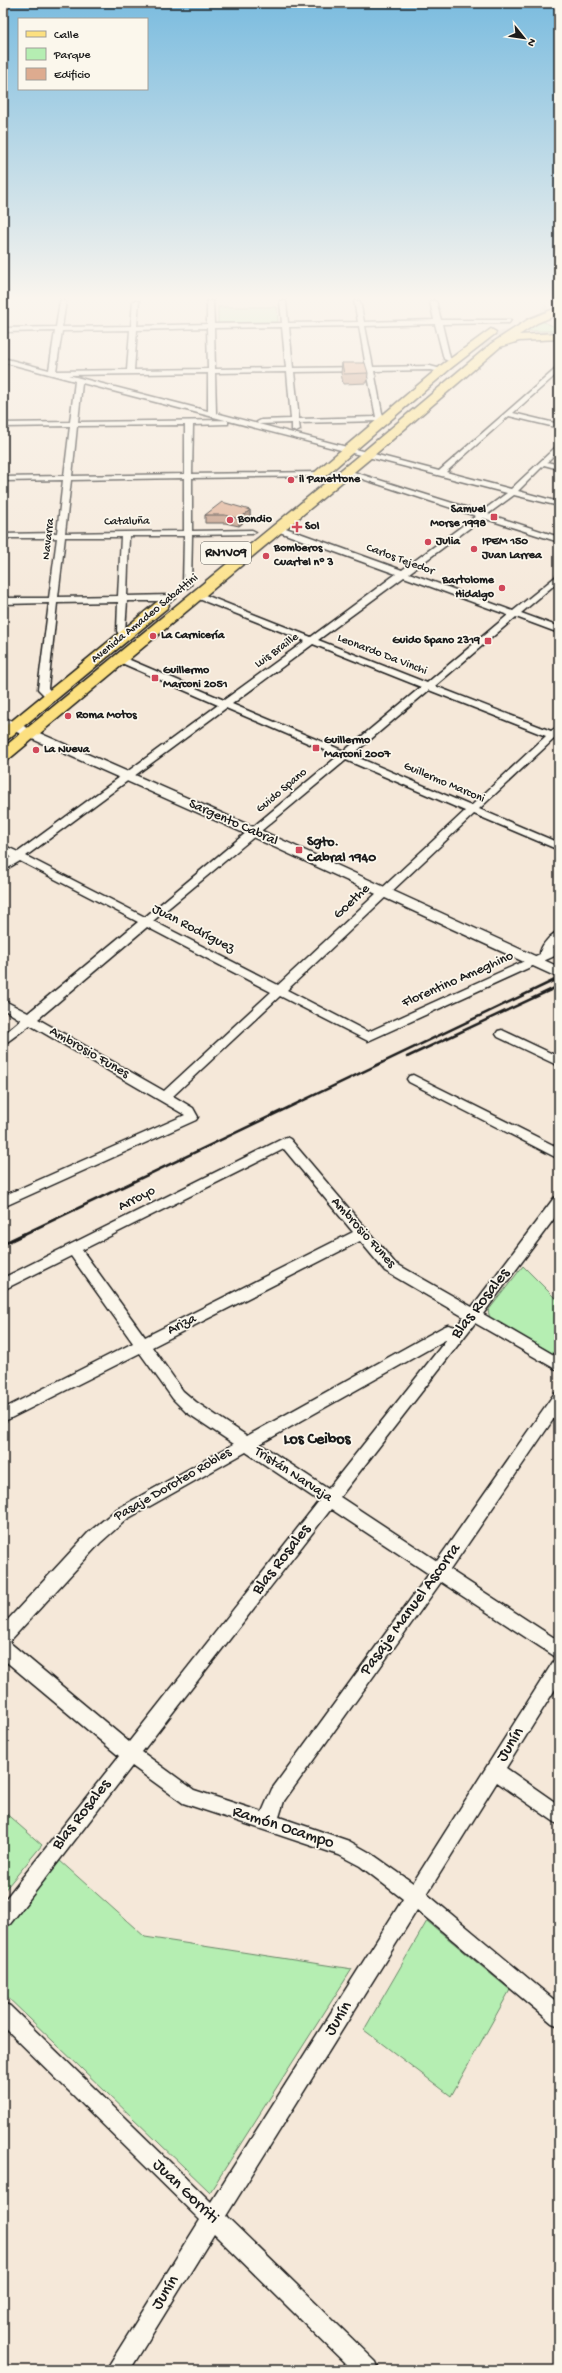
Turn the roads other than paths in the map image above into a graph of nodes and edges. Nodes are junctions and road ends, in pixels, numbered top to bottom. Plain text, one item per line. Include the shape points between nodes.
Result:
1 (75, 412) edge
2 (203, 412) edge
3 (294, 412) edge
4 (382, 412) edge
5 (393, 412) edge
6 (404, 412) edge
7 (418, 412) edge
8 (511, 412) edge
9 (212, 414) joint
10 (508, 414) junction
11 (384, 419) junction
12 (295, 421) junction
13 (242, 422) junction
14 (189, 423) junction
15 (74, 424) junction
16 (3, 426) edge
17 (559, 426) edge
18 (297, 436) junction
19 (559, 446) edge
20 (349, 450) junction
21 (368, 454) junction
22 (543, 463) junction
23 (559, 467) edge
24 (347, 470) junction
25 (440, 473) junction
26 (321, 474) junction
27 (188, 475) junction
28 (68, 477) junction
29 (3, 478) edge
30 (304, 488) dead end
31 (513, 492) junction
32 (559, 504) edge
33 (482, 515) junction
34 (264, 522) dead end
35 (278, 528) junction
36 (252, 532) junction
37 (187, 533) junction
38 (125, 534) junction
39 (62, 535) junction
40 (3, 536) edge
41 (559, 540) edge
42 (234, 546) dead end
43 (402, 574) junction
44 (198, 575) dead end
45 (559, 577) edge
46 (187, 585) junction
47 (197, 595) junction
48 (171, 598) junction
49 (122, 599) junction
50 (54, 600) junction
51 (3, 601) edge
52 (514, 614) junction
53 (559, 630) edge
54 (124, 636) junction
55 (312, 640) junction
56 (120, 659) junction
57 (428, 686) junction
58 (51, 696) junction
59 (225, 704) junction
60 (9, 724) edge
61 (32, 734) junction
62 (557, 734) edge
63 (3, 736) edge
64 (345, 755) junction
65 (3, 756) edge
66 (127, 777) junction
67 (473, 810) junction
68 (253, 832) junction
69 (559, 846) edge
70 (3, 848) edge
71 (19, 856) junction
72 (3, 868) edge
73 (384, 892) junction
74 (146, 922) junction
75 (559, 935) edge
76 (559, 950) edge
77 (540, 959) junction
78 (559, 972) edge
79 (279, 990) junction
80 (3, 1004) edge
81 (29, 1019) junction
82 (502, 1034) dead end
83 (368, 1037) joint
84 (3, 1041) edge
85 (559, 1062) edge
86 (413, 1079) dead end
87 (165, 1097) junction
88 (286, 1142) joint
89 (559, 1154) edge
90 (6, 1198) edge
91 (559, 1202) edge
92 (362, 1234) junction
93 (74, 1249) junction
94 (3, 1284) edge
95 (473, 1316) junction
96 (459, 1333) junction
97 (144, 1345) junction
98 (559, 1365) edge
99 (559, 1399) edge
100 (3, 1416) edge
101 (245, 1443) junction
102 (330, 1499) junction
103 (440, 1571) junction
104 (3, 1637) edge
105 (3, 1648) edge
106 (559, 1651) edge
107 (559, 1668) edge
108 (130, 1754) junction
109 (495, 1770) junction
110 (559, 1816) edge
111 (268, 1822) junction
112 (416, 1897) junction
113 (3, 1917) edge
114 (3, 2013) edge
115 (559, 2016) edge
116 (213, 2218) junction
117 (117, 2370) edge
118 (368, 2370) edge

1 - 15 street, Navarra
2 - 9 street
3 - 12 street
4 - 11 street
5 - 11 main road
6 - 11 main road
7 - 21 main road, Avenida Amadeo Sabattini / RN1V09
8 - 10 street
9 - 13 street
10 - 17 street
10 - 25 street
11 - 12 street
11 - 20 main road
12 - 13 street
12 - 18 street
13 - 14 street
13 - 18 street
14 - 15 street
14 - 27 street
15 - 16 street
15 - 28 street, Navarra
18 - 20 street
19 - 22 street, Luis Braille
20 - 21 street
20 - 26 main road
21 - 24 main road, Avenida Amadeo Sabattini / RN1V09
21 - 25 street
22 - 23 street
22 - 31 street, Luis Braille
24 - 33 street
24 - 35 main road, Avenida Amadeo Sabattini / RN1V09
25 - 31 street
26 - 27 street
26 - 30 main road
27 - 28 street
27 - 37 street
28 - 29 street
28 - 39 street, Navarra
31 - 32 street
31 - 33 street, Luis Braille
33 - 41 street
33 - 43 street, Luis Braille
34 - 36 main road, RN1V09
35 - 43 street, Carlos Tejedor
35 - 47 main road, Avenida Amadeo Sabattini / RN1V09
36 - 37 street, Cataluña
36 - 42 main road, RN1V09
37 - 38 street, Cataluña
37 - 46 street
38 - 39 street, Cataluña
38 - 49 street
39 - 40 street, Cataluña
39 - 50 street, Navarra
43 - 52 street, Carlos Tejedor
43 - 55 street, Luis Braille
44 - 46 main road, Avenida Amadeo Sabattini / RN1V09
45 - 52 street, Guido Spano
46 - 48 main road, Avenida Amadeo Sabattini / RN1V09
47 - 55 street, Leonardo Da Vinchi
47 - 56 main road, Avenida Amadeo Sabattini / RN1V09
48 - 49 street
48 - 54 main road, Avenida Amadeo Sabattini / RN1V09
49 - 50 street
49 - 54 street via 121,631
50 - 51 street
50 - 58 street, Navarra via 42,689
52 - 53 street, Carlos Tejedor
52 - 57 street, Guido Spano
54 - 58 main road, Avenida Amadeo Sabattini / RN1V09
55 - 57 street, Leonardo Da Vinchi
55 - 59 street, Luis Braille
56 - 59 street, Guillermo Marconi
56 - 61 main road, Avenida Amadeo Sabattini / RN1V09
57 - 62 street, Leonardo Da Vinchi
57 - 64 street, Guido Spano
58 - 60 main road, Avenida Amadeo Sabattini / RN1V09
59 - 64 street, Guillermo Marconi
59 - 66 street, Luis Braille
60 - 61 street, Sargento Cabral
60 - 63 main road, Avenida Amadeo Sabattini / RN1V09
61 - 65 main road, Avenida Amadeo Sabattini / RN1V09
61 - 66 street, Sargento Cabral
62 - 67 street, Goethe
64 - 67 street, Guillermo Marconi
64 - 68 street, Guido Spano
66 - 68 street, Sargento Cabral
66 - 71 street, Luis Braille
67 - 69 street, Guillermo Marconi
67 - 73 street, Goethe
68 - 73 street, Sargento Cabral
68 - 74 street, Guido Spano
70 - 71 street, Juan Rodríguez
71 - 72 street, Luis Braille
71 - 74 street, Juan Rodríguez
73 - 77 street, Sargento Cabral
73 - 79 street, Goethe
74 - 79 street, Juan Rodríguez
74 - 81 street, Guido Spano
75 - 77 street
76 - 77 street, Florentino Ameghino
77 - 78 street, Sargento Cabral
77 - 83 street, Florentino Ameghino
79 - 83 street, Juan Rodríguez
79 - 87 street, Goethe
80 - 81 street, Ambrosio Funes
81 - 84 street, Guido Spano
81 - 87 street, Ambrosio Funes
82 - 85 street
86 - 89 street
87 - 90 street, Ambrosio Funes via 189,1111 192,1117
88 - 92 street, Ambrosio Funes
88 - 93 street, Arroyo
91 - 95 street, Blas Rosales
92 - 95 street, Ambrosio Funes via 390,1266
92 - 97 street, Ariza
93 - 94 street, Arroyo
93 - 97 street, Tristán Narvaja
95 - 96 street, Blas Rosales
95 - 98 street, Ambrosio Funes
96 - 101 street, Pasaje Doroteo Robles via 448,1331
96 - 102 street, Blas Rosales
97 - 100 street, Ariza
97 - 101 street, Tristán Narvaja via 178,1395 191,1407
99 - 103 street, Pasaje Manuel Ascorra
101 - 102 street, Tristán Narvaja
101 - 104 street, Pasaje Doroteo Robles via 108,1524
102 - 103 street, Tristán Narvaja
102 - 108 street, Blas Rosales
103 - 106 street, Tristán Narvaja
103 - 111 street, Pasaje Manuel Ascorra via 278,1795
105 - 108 street, Ramón Ocampo
107 - 109 street, Junín
108 - 111 street, Ramón Ocampo via 189,1797
108 - 113 street, Blas Rosales
109 - 110 street
109 - 112 street, Junín
111 - 112 street, Ramón Ocampo via 352,1851
112 - 115 street, Ramón Ocampo
112 - 116 street, Junín
114 - 116 street, Juan Gorriti
116 - 117 street, Junín
116 - 118 street, Juan Gorriti

